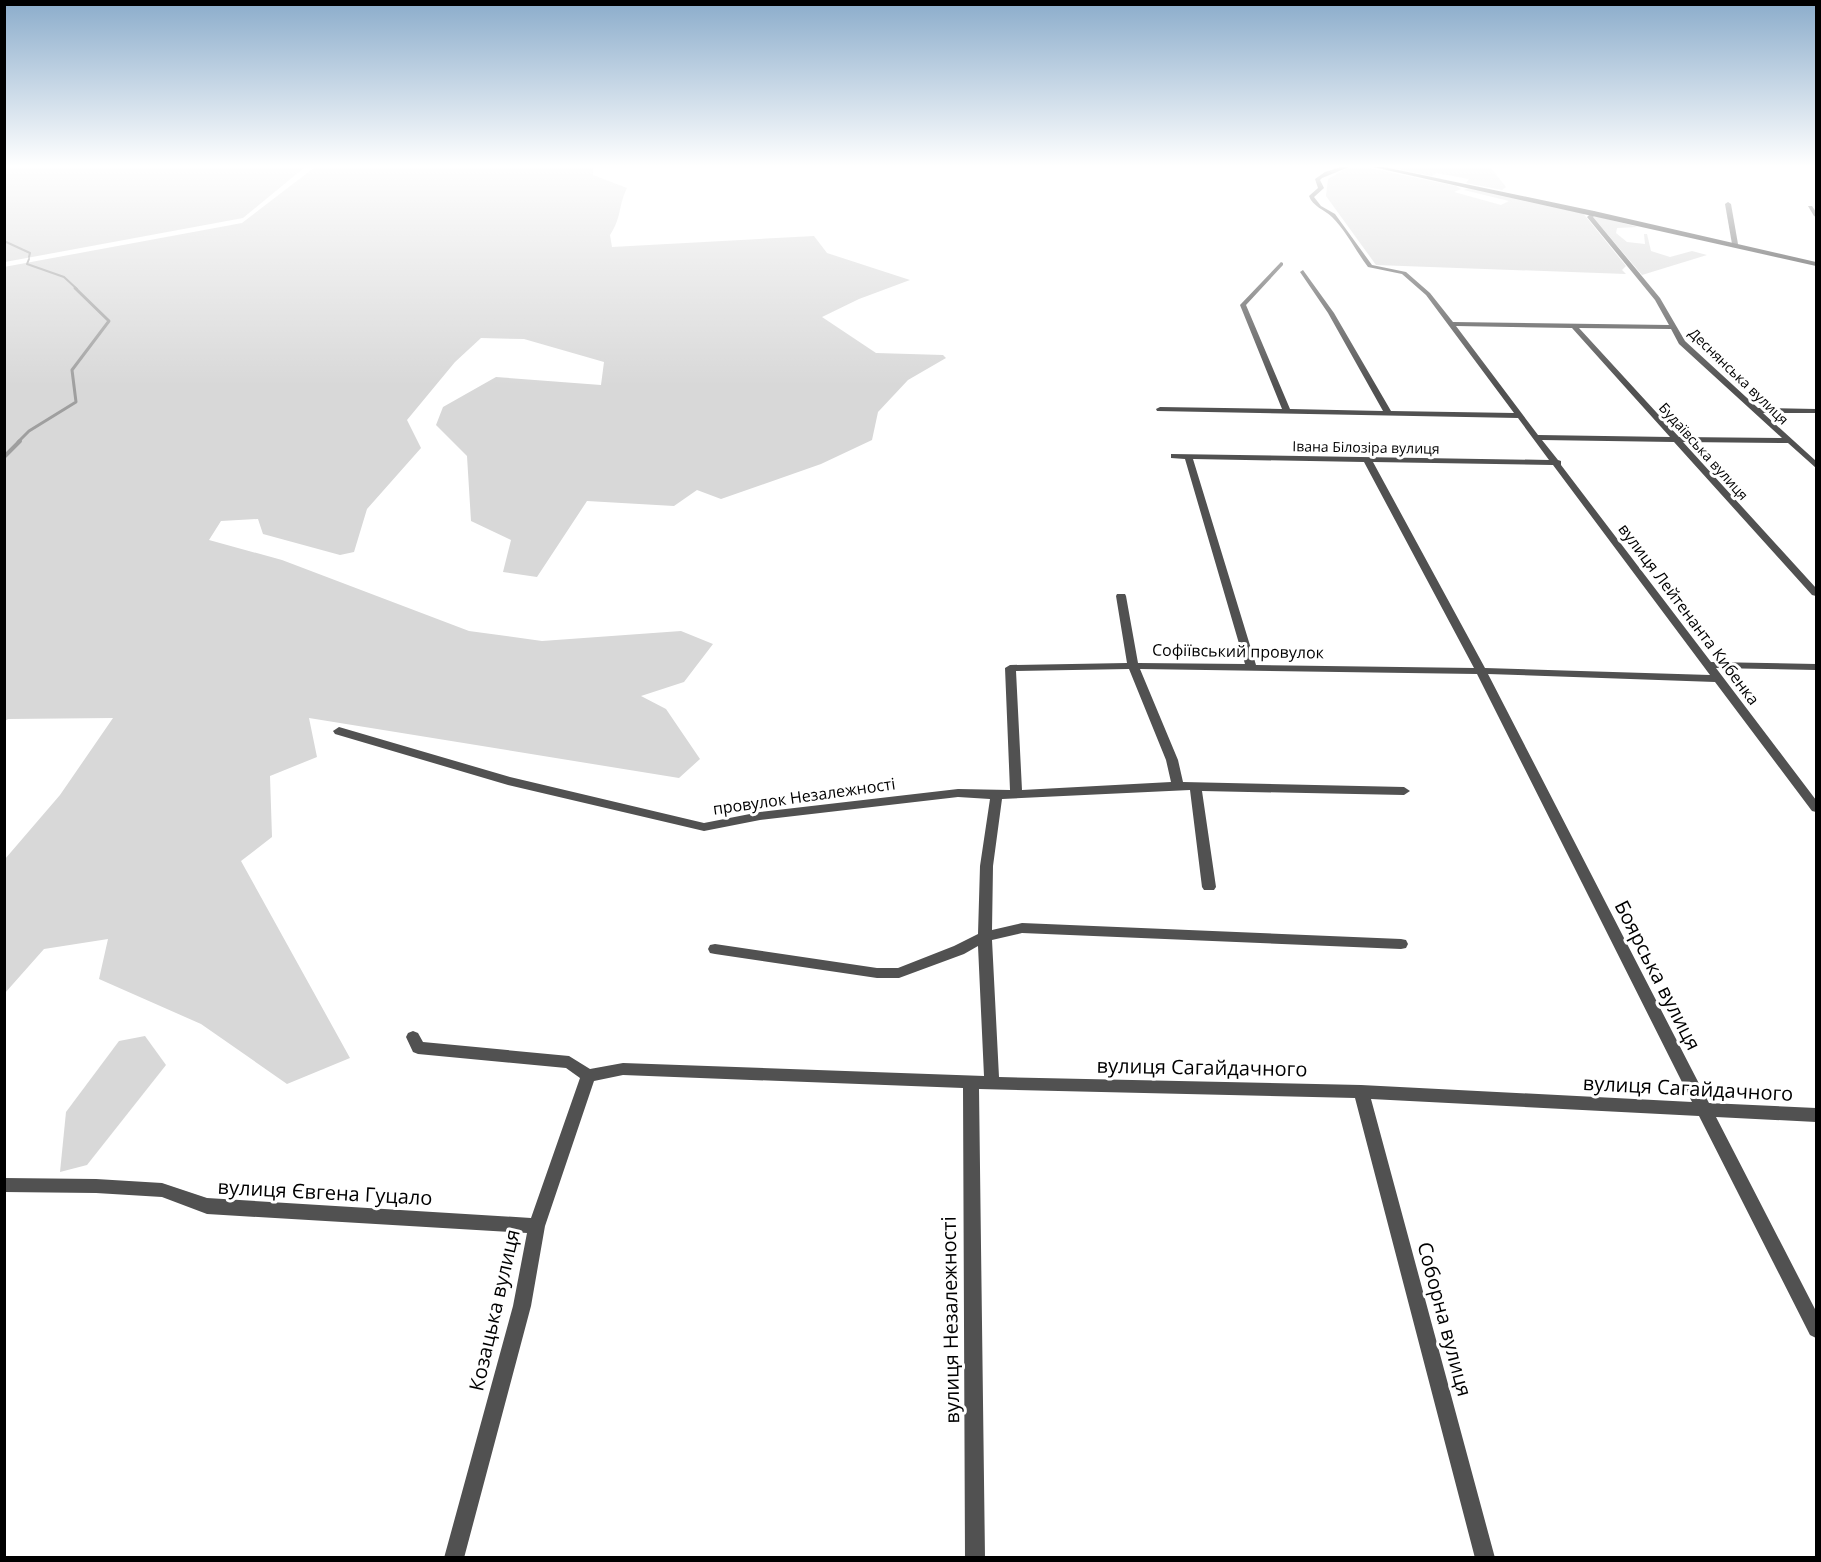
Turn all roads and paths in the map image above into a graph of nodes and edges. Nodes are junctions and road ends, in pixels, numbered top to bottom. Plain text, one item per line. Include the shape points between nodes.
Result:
1 (1351, 240) edge
2 (1609, 240) edge
3 (1716, 240) edge
4 (1734, 240) edge
5 (1735, 244) junction
6 (1281, 264) dead end
7 (1816, 264) edge
8 (1303, 272) dead end
9 (1453, 324) junction
10 (1573, 326) junction
11 (1674, 327) junction
12 (1160, 409) dead end
13 (1755, 410) junction
14 (1816, 411) edge
15 (1287, 412) junction
16 (1389, 414) junction
17 (1522, 417) junction
18 (1538, 437) junction
19 (1674, 439) junction
20 (1790, 441) junction
21 (1174, 456) dead end
22 (1188, 456) junction
23 (1368, 461) junction
24 (1558, 464) junction
25 (1816, 465) edge
26 (1816, 593) edge
27 (1121, 596) dead end
28 (1133, 666) junction
29 (1710, 666) junction
30 (1251, 667) junction
31 (1816, 667) edge
32 (1481, 671) junction
33 (1720, 679) junction
34 (339, 731) dead end
35 (1178, 786) junction
36 (1195, 786) junction
37 (1404, 791) dead end
38 (1016, 794) junction
39 (997, 795) junction
40 (1816, 808) edge
41 (1209, 887) dead end
42 (986, 936) junction
43 (1401, 944) dead end
44 (715, 950) dead end
45 (413, 1037) dead end
46 (588, 1076) junction
47 (971, 1082) junction
48 (992, 1083) junction
49 (1361, 1092) junction
50 (1705, 1110) junction
51 (1816, 1115) edge
52 (4, 1185) edge
53 (537, 1226) junction
54 (1816, 1329) edge
55 (454, 1557) edge
56 (975, 1557) edge
57 (1485, 1557) edge

1 - 9 street via 1370,266 1412,278
2 - 11 street, Деснянська вулиця via 1658,298
3 - 5 street
4 - 5 street
5 - 7 street
6 - 15 street via 1243,305
8 - 16 street
9 - 10 street
9 - 17 street
10 - 11 street
10 - 19 street, Будаївська вулиця
11 - 13 street, Деснянська вулиця via 1682,342
12 - 15 street
13 - 14 street
13 - 20 street, Деснянська вулиця
15 - 16 street
16 - 17 street
17 - 18 street, вулиця Лейтенанта Кибенка
18 - 19 street
18 - 24 street, вулиця Лейтенанта Кибенка
19 - 20 street
19 - 26 street, Будаївська вулиця
20 - 25 street, Деснянська вулиця
21 - 22 street, Івана Білозіра вулиця
22 - 23 street, Івана Білозіра вулиця
22 - 30 street
23 - 24 street, Івана Білозіра вулиця
23 - 32 street, Боярська вулиця
24 - 29 street, вулиця Лейтенанта Кибенка
27 - 28 street
28 - 30 street, Софіївський провулок
28 - 35 street, Софіївський провулок via 1172,760
28 - 38 street via 1010,668
29 - 31 street
29 - 33 street, вулиця Лейтенанта Кибенка
30 - 32 street, Софіївський провулок
32 - 33 street, Софіївський провулок
32 - 50 street, Боярська вулиця
33 - 40 street, вулиця Лейтенанта Кибенка
34 - 39 street, провулок Незалежності via 508,781 704,827 760,816 958,793
35 - 36 street
35 - 38 street, провулок Незалежності
36 - 37 street
36 - 41 street
38 - 39 street, провулок Незалежності
39 - 42 street via 985,870
42 - 43 street via 1022,928
42 - 44 street via 899,973
42 - 48 street
45 - 46 street via 418,1048 569,1062
46 - 47 street, вулиця Сагайдачного via 623,1069
46 - 53 street, Козацька вулиця
47 - 48 street, вулиця Сагайдачного
47 - 56 street, вулиця Незалежності
48 - 49 street, вулиця Сагайдачного
49 - 50 street, вулиця Сагайдачного
49 - 57 street, Соборна вулиця
50 - 51 street, вулиця Сагайдачного
50 - 54 street, Боярська вулиця
52 - 53 street, вулиця Євгена Гуцало via 162,1190 207,1206
53 - 55 street, Козацька вулиця via 522,1306

